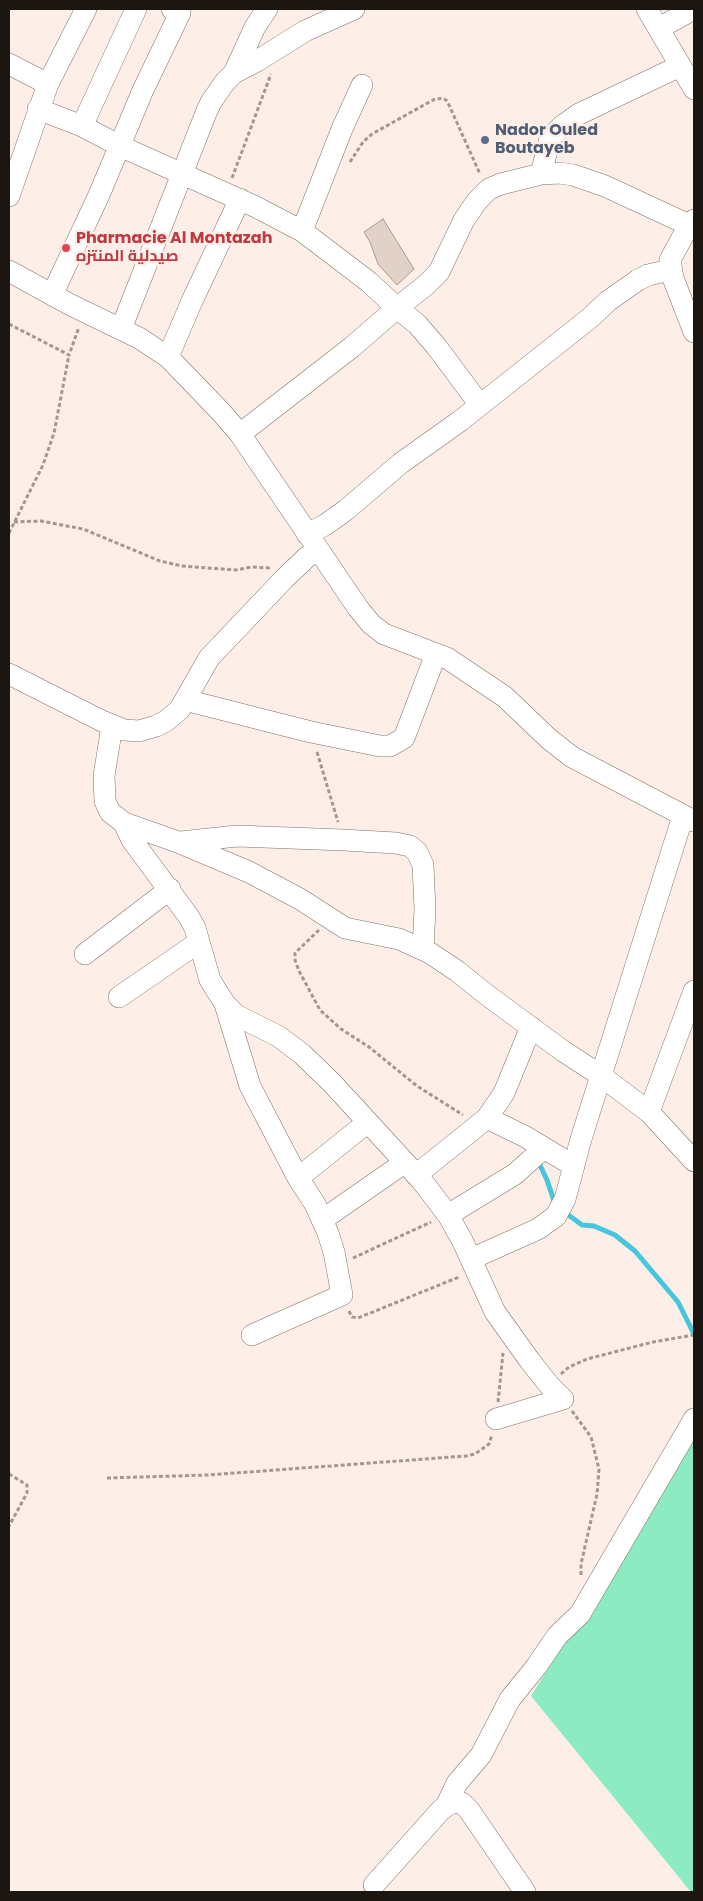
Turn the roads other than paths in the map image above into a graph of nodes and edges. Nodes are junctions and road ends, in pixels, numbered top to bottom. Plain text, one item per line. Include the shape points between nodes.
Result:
1 (136, 9) edge
2 (172, 9) edge
3 (267, 9) edge
4 (354, 9) edge
5 (647, 9) edge
6 (694, 9) edge
7 (83, 10) edge
8 (659, 28) junction
9 (9, 64) edge
10 (680, 66) junction
11 (234, 73) junction
12 (48, 84) junction
13 (362, 85) dead end
14 (694, 89) edge
15 (38, 109) junction
16 (82, 126) junction
17 (120, 146) junction
18 (16, 147) edge
19 (182, 173) junction
20 (540, 174) junction
21 (9, 196) edge
22 (233, 196) junction
23 (692, 222) edge
24 (302, 230) junction
25 (670, 270) junction
26 (9, 271) edge
27 (52, 295) junction
28 (397, 308) junction
29 (121, 329) junction
30 (694, 332) edge
31 (168, 357) junction
32 (480, 405) junction
33 (240, 434) junction
34 (312, 542) junction
35 (436, 654) junction
36 (9, 674) edge
37 (185, 700) junction
38 (112, 726) junction
39 (688, 818) edge
40 (124, 823) junction
41 (178, 842) junction
42 (170, 889) junction
43 (199, 942) junction
44 (423, 949) junction
45 (86, 954) dead end
46 (694, 991) edge
47 (119, 997) dead end
48 (224, 1004) junction
49 (531, 1027) junction
50 (600, 1075) junction
51 (649, 1112) junction
52 (485, 1120) junction
53 (368, 1122) junction
54 (544, 1148) junction
55 (694, 1161) edge
56 (574, 1166) junction
57 (410, 1169) junction
58 (298, 1178) junction
59 (448, 1215) junction
60 (322, 1220) junction
61 (474, 1264) junction
62 (252, 1335) dead end
63 (496, 1419) road end
64 (694, 1419) edge
65 (446, 1806) junction
66 (376, 1890) edge
67 (525, 1892) edge

1 - 16 street
2 - 17 street via 180,13 142,90
3 - 11 street
4 - 11 street via 305,31
5 - 8 street
6 - 8 street
7 - 12 street
8 - 10 street
9 - 12 street
10 - 14 street
10 - 20 street via 579,114 562,126 550,138
11 - 19 street via 211,102
12 - 15 street
13 - 24 street
15 - 16 street
15 - 18 street
16 - 17 street
17 - 19 street
17 - 27 street
18 - 21 street
19 - 22 street
19 - 29 street
20 - 23 street via 560,173 584,178
20 - 28 street via 501,184 477,201 439,272
22 - 24 street
22 - 31 street
23 - 25 street via 670,260
24 - 28 street
25 - 30 street
25 - 32 street via 648,275 608,301
26 - 27 street
27 - 29 street
28 - 32 street via 436,346
28 - 33 street via 352,348
29 - 31 street
31 - 33 street
32 - 34 street via 401,463 325,525
33 - 34 street
34 - 35 street via 372,624 384,634
34 - 37 street via 307,557 209,658
35 - 37 street via 404,738 390,746 311,732
35 - 39 street via 505,697 572,757
36 - 38 street
37 - 38 street via 174,714 150,729 124,730
38 - 40 street via 104,795 110,812
39 - 50 street via 665,875
40 - 41 street
40 - 42 street via 132,840
41 - 44 street via 249,872 346,928 399,939
41 - 44 street via 236,836 410,846 423,865 426,910
42 - 43 street via 190,917
42 - 45 street
43 - 47 street
43 - 48 street via 210,980
44 - 49 street
46 - 51 street
48 - 53 street via 302,1054
48 - 58 street via 250,1086
49 - 50 street
49 - 52 street via 504,1093
50 - 51 street
50 - 56 street
51 - 55 street
52 - 54 street
52 - 57 street
53 - 57 street
53 - 58 street
54 - 56 street
54 - 59 street via 515,1174
56 - 61 street via 565,1199 556,1216
57 - 59 street
57 - 60 street
58 - 60 street
59 - 61 street
60 - 62 street via 331,1242 342,1295
61 - 63 street via 495,1312 556,1392
64 - 65 street via 580,1614 557,1636 510,1700 481,1755 457,1783
65 - 66 street
65 - 67 street via 459,1802 469,1810

